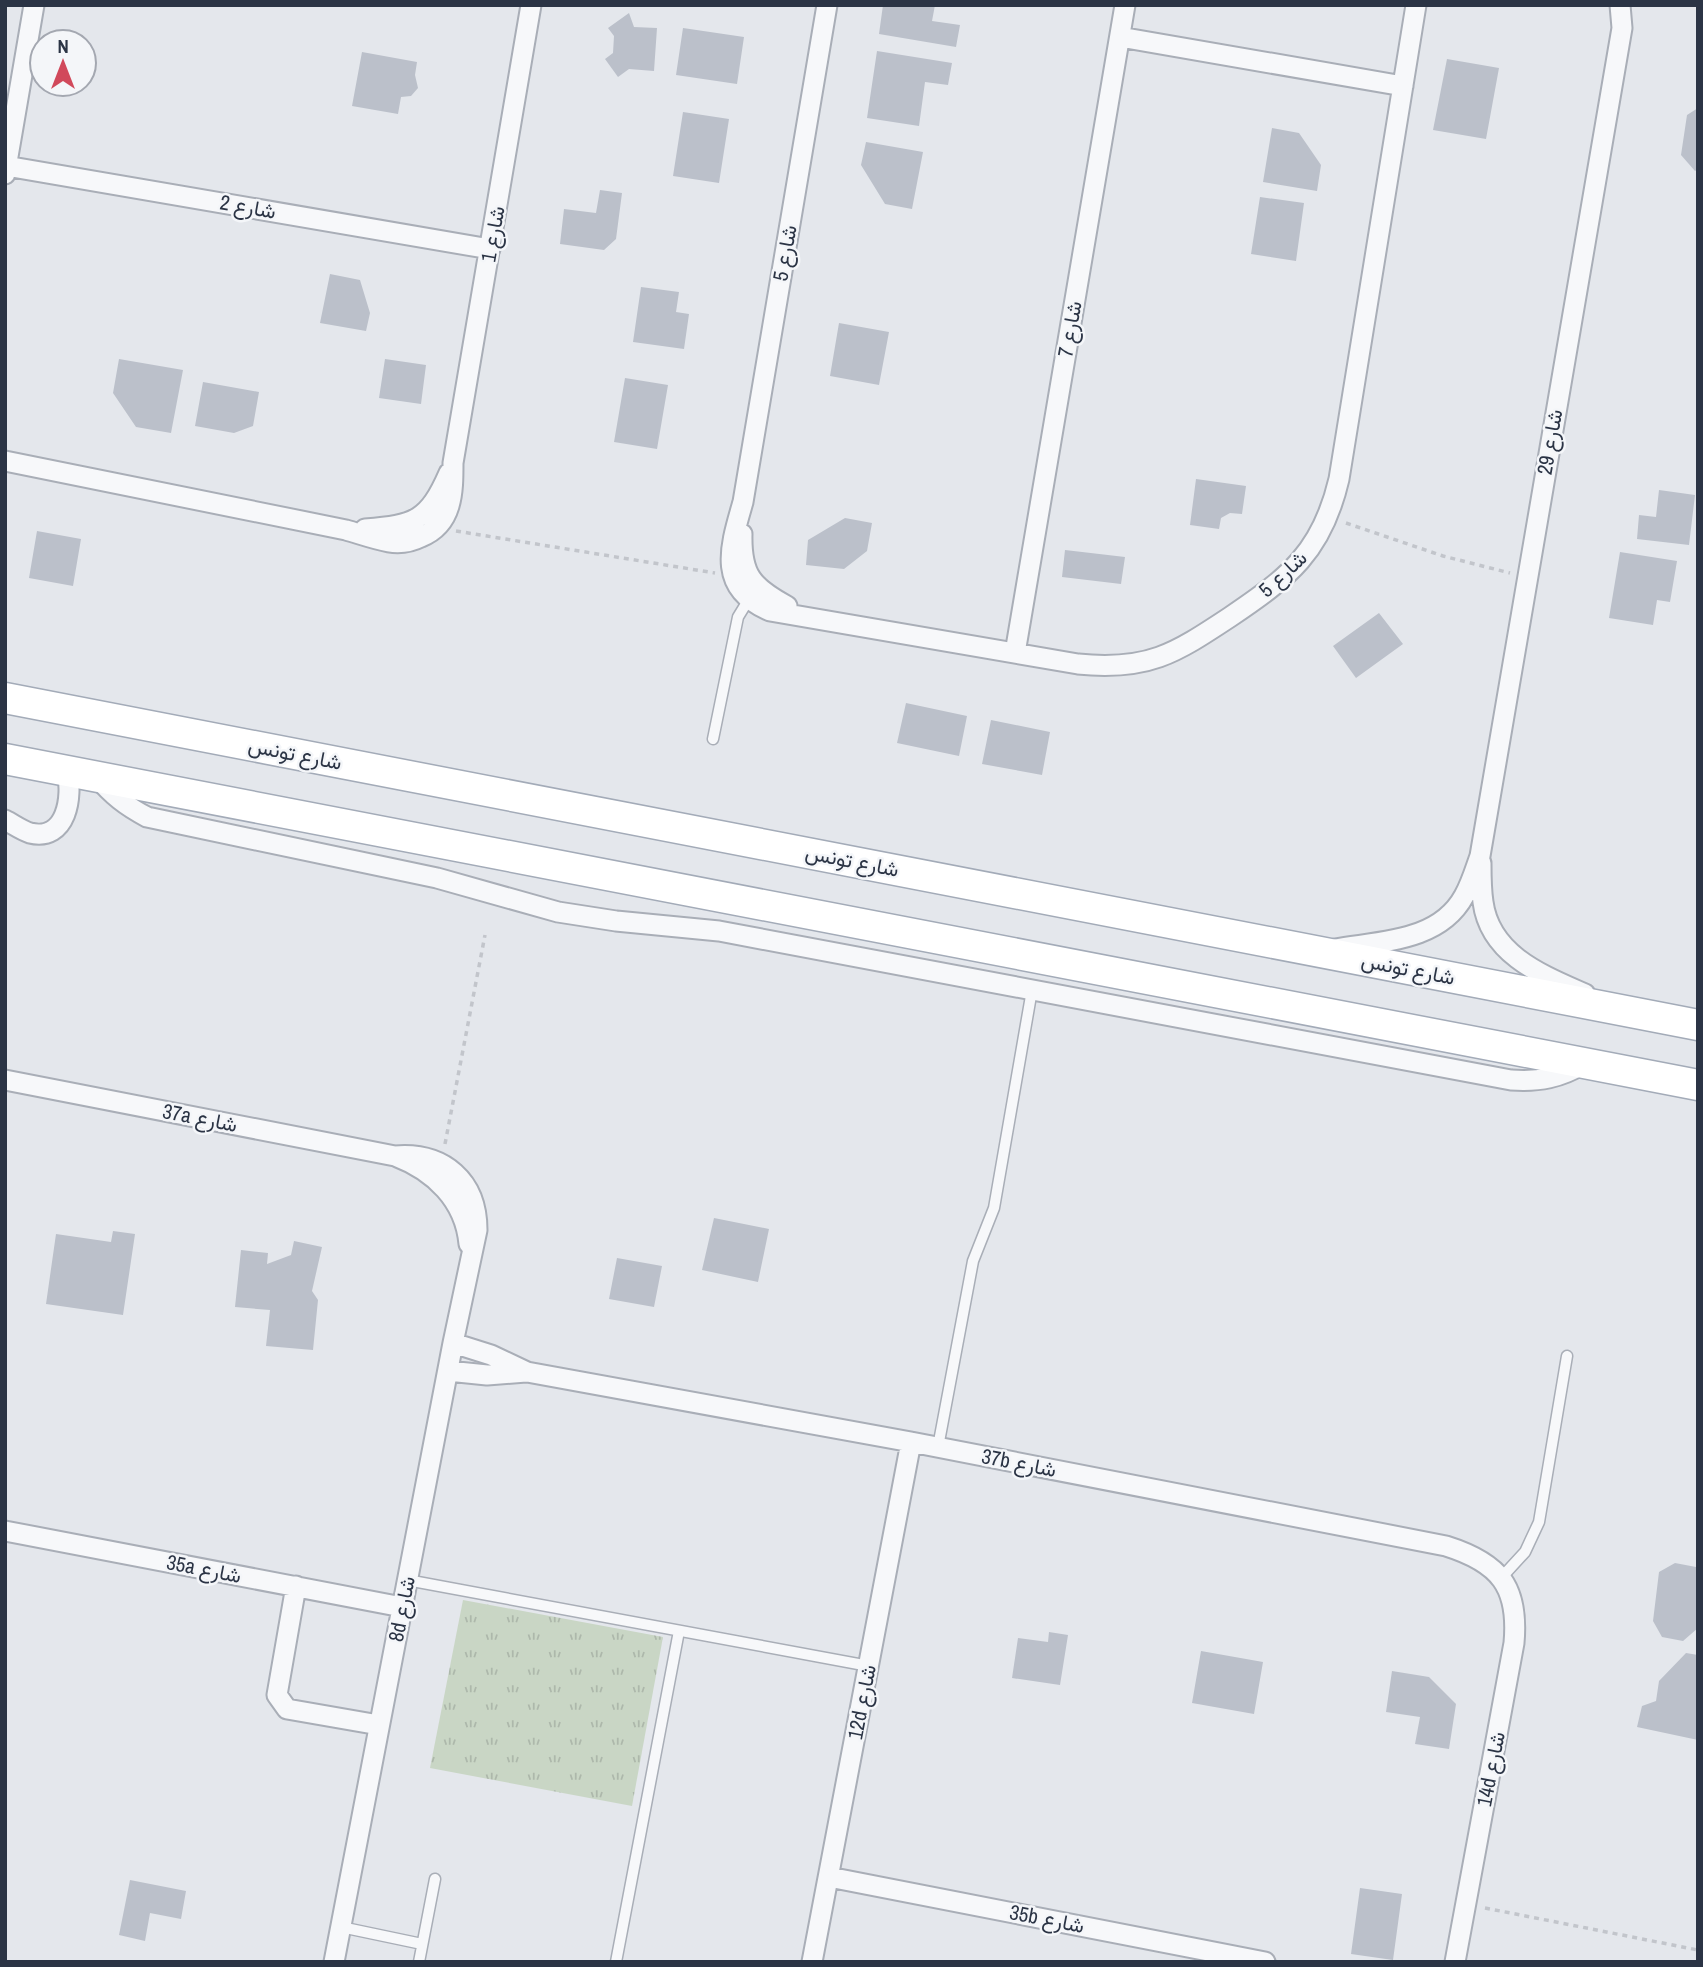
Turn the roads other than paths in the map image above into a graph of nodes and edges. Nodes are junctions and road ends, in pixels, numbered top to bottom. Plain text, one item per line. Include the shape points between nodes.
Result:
1 (34, 5) edge
2 (531, 5) edge
3 (827, 5) edge
4 (1125, 5) edge
5 (1416, 5) edge
6 (1620, 5) edge
7 (1632, 5) edge
8 (1622, 27) junction
9 (1120, 37) junction
10 (1403, 86) junction
11 (6, 170) edge
12 (490, 248) junction
13 (5, 461) edge
14 (453, 463) junction
15 (743, 502) junction
16 (346, 530) junction
17 (749, 598) junction
18 (806, 616) junction
19 (1015, 653) junction
20 (5, 698) edge
21 (713, 739) dead end
22 (5, 759) edge
23 (67, 771) junction
24 (97, 777) junction
25 (5, 820) edge
26 (1480, 856) junction
27 (1321, 952) junction
28 (1032, 990) junction
29 (1617, 1009) junction
30 (1698, 1024) edge
31 (1585, 1063) junction
32 (5, 1080) edge
33 (1698, 1085) edge
34 (395, 1156) junction
35 (456, 1187) junction
36 (453, 1343) junction
37 (1567, 1356) dead end
38 (448, 1371) junction
39 (527, 1372) junction
40 (911, 1442) junction
41 (938, 1447) junction
42 (5, 1531) edge
43 (1502, 1577) junction
44 (407, 1580) junction
45 (296, 1586) junction
46 (402, 1607) junction
47 (679, 1631) junction
48 (869, 1665) junction
49 (379, 1725) junction
50 (829, 1877) junction
51 (435, 1879) dead end
52 (341, 1927) junction
53 (422, 1944) junction
54 (334, 1962) edge
55 (419, 1962) edge
56 (616, 1962) edge
57 (812, 1962) edge
58 (1265, 1962) edge
59 (1455, 1962) edge

1 - 11 street
2 - 12 street, شارع 1
3 - 15 street, شارع 5
4 - 9 street, شارع 7
5 - 10 street, شارع 5
6 - 8 street, شارع 29
7 - 8 street, شارع 29
8 - 26 street, شارع 29
9 - 10 street
9 - 19 street, شارع 7
10 - 19 street, شارع 5 via 1339,480 1317,539 1270,590 1168,655 1140,664 1098,666
11 - 12 street, شارع 2
12 - 14 street, شارع 1
13 - 16 street, شارع 1
14 - 16 street, شارع 1 via 439,495 417,519 389,528
14 - 16 street, شارع 1 via 451,502 437,528 398,542
15 - 17 street, شارع 5 via 729,559 733,576
15 - 18 street, شارع 5 via 742,556 750,579 767,595
17 - 18 street, شارع 5 via 770,611
17 - 21 lane via 737,617
18 - 19 street, شارع 5
20 - 27 main road, شارع تونس
22 - 23 main road
23 - 24 main road
23 - 25 street via 69,801 57,827 30,833
24 - 28 street via 111,794 147,817 437,878 558,912 719,931
24 - 31 main road
26 - 27 street, شارع 29 via 1465,895 1438,925 1417,935
26 - 29 street, شارع 29 via 1483,904 1491,927 1508,952 1537,972
27 - 29 main road, شارع تونس
28 - 31 street via 1511,1080 1558,1077
28 - 41 lane via 994,1208 973,1261
29 - 30 main road, شارع تونس
31 - 33 main road
32 - 34 street, 37a شارع
34 - 35 street, 37a شارع
34 - 35 street, 37a شارع via 419,1156 442,1164
35 - 36 street, 8d شارع via 470,1256
36 - 38 street, 8d شارع
36 - 39 street, 37b شارع
37 - 43 lane via 1539,1522 1525,1552
38 - 39 street, 37b شارع via 487,1375
38 - 44 street, 8d شارع
39 - 40 street, 37b شارع
40 - 41 street, 37b شارع
40 - 48 street, 12d شارع
41 - 43 street, 37b شارع via 1446,1546 1476,1558
42 - 45 street, 35a شارع
43 - 59 street, 14d شارع via 1514,1609 1514,1643
44 - 46 street, 8d شارع
44 - 47 lane
45 - 46 street, 35a شارع
45 - 49 street via 277,1695 287,1709
46 - 49 street, 8d شارع
47 - 48 lane
47 - 56 lane
48 - 50 street, 12d شارع
49 - 52 street, 8d شارع
50 - 57 street, 12d شارع
50 - 58 street, 35b شارع
51 - 53 lane
52 - 53 lane
52 - 54 street, 8d شارع
53 - 55 lane

